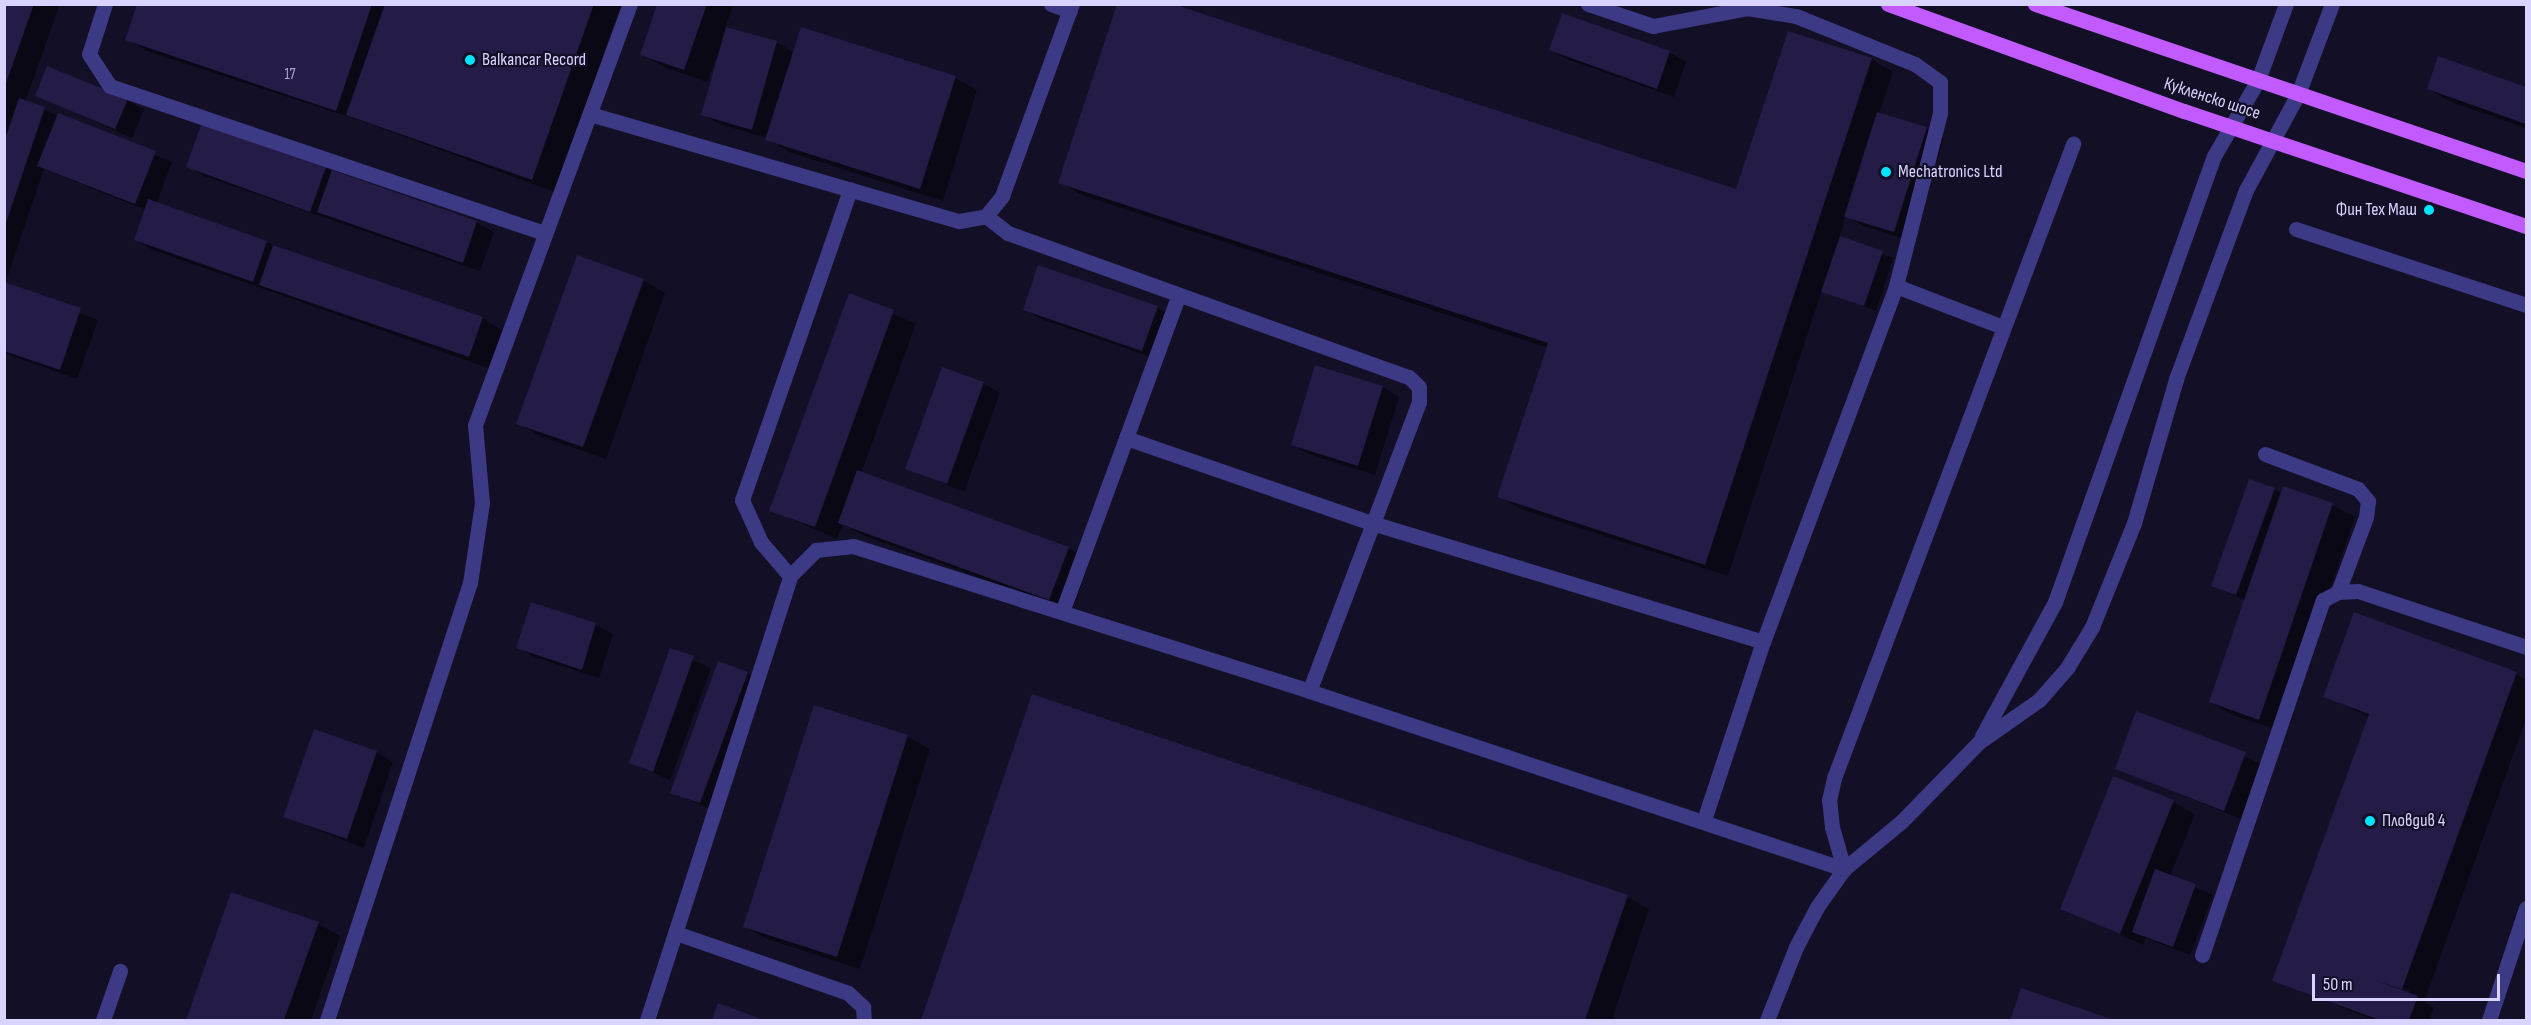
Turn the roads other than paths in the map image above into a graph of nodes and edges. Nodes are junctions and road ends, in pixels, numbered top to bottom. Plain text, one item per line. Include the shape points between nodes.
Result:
1 (105, 4) edge
2 (630, 4) edge
3 (1051, 4) edge
4 (1588, 4) edge
5 (1888, 4) edge
6 (2035, 4) edge
7 (2286, 4) edge
8 (2332, 4) edge
9 (1071, 8) edge
10 (2258, 80) junction
11 (2298, 94) junction
12 (590, 114) junction
13 (2234, 126) junction
14 (2274, 139) junction
15 (2073, 144) dead end
16 (2526, 171) edge
17 (850, 189) junction
18 (986, 216) junction
19 (2526, 226) edge
20 (2296, 229) dead end
21 (546, 233) junction
22 (1896, 286) junction
23 (1178, 296) junction
24 (2526, 305) edge
25 (2003, 327) junction
26 (1126, 438) junction
27 (2265, 454) dead end
28 (1372, 523) junction
29 (790, 576) junction
30 (2338, 592) junction
31 (1062, 612) junction
32 (1764, 642) junction
33 (2526, 647) edge
34 (1309, 691) junction
35 (1979, 742) junction
36 (1704, 820) junction
37 (1844, 869) junction
38 (2526, 908) edge
39 (676, 933) junction
40 (2202, 955) dead end
41 (120, 971) dead end
42 (103, 1020) edge
43 (327, 1020) edge
44 (647, 1020) edge
45 (864, 1020) edge
46 (1767, 1020) edge
47 (2489, 1020) edge

1 - 21 street via 89,54 110,86
2 - 12 street
3 - 9 street
4 - 22 street via 1653,26 1747,9 1796,16 1915,64 1940,82 1940,113
5 - 13 main road, Кукленско шосе
6 - 10 main road, Кукленско шосе
7 - 10 street
8 - 11 street
9 - 18 street via 1002,196
10 - 11 main road, Кукленско шосе
10 - 13 street
11 - 14 street
11 - 16 main road, Кукленско шосе
12 - 17 street
12 - 21 street
13 - 14 main road, Кукленско шосе
13 - 35 street via 2214,156 2055,602
14 - 19 main road, Кукленско шосе
14 - 35 street via 2242,201 2176,379 2134,523 2092,627 2067,668 2039,700
15 - 25 street
17 - 18 street via 959,221
17 - 29 street via 742,500 761,542
18 - 23 street via 1008,232
20 - 24 street
21 - 43 street via 475,425 483,503 470,583
22 - 25 street
22 - 32 street
23 - 26 street
23 - 28 street via 1409,377 1419,387 1419,402
25 - 37 street via 1833,778 1829,800 1832,827
26 - 28 street
26 - 31 street
27 - 30 street via 2358,489 2368,501 2366,518
28 - 32 street
28 - 34 street
29 - 31 street via 816,550 853,546
29 - 39 street
30 - 33 street via 2358,591
30 - 40 street via 2323,600
31 - 34 street
32 - 36 street
34 - 36 street
35 - 37 street via 1902,821
36 - 37 street
37 - 46 street via 1817,907 1796,947
38 - 47 street
39 - 44 street
39 - 45 street via 848,993 863,1007
41 - 42 street

